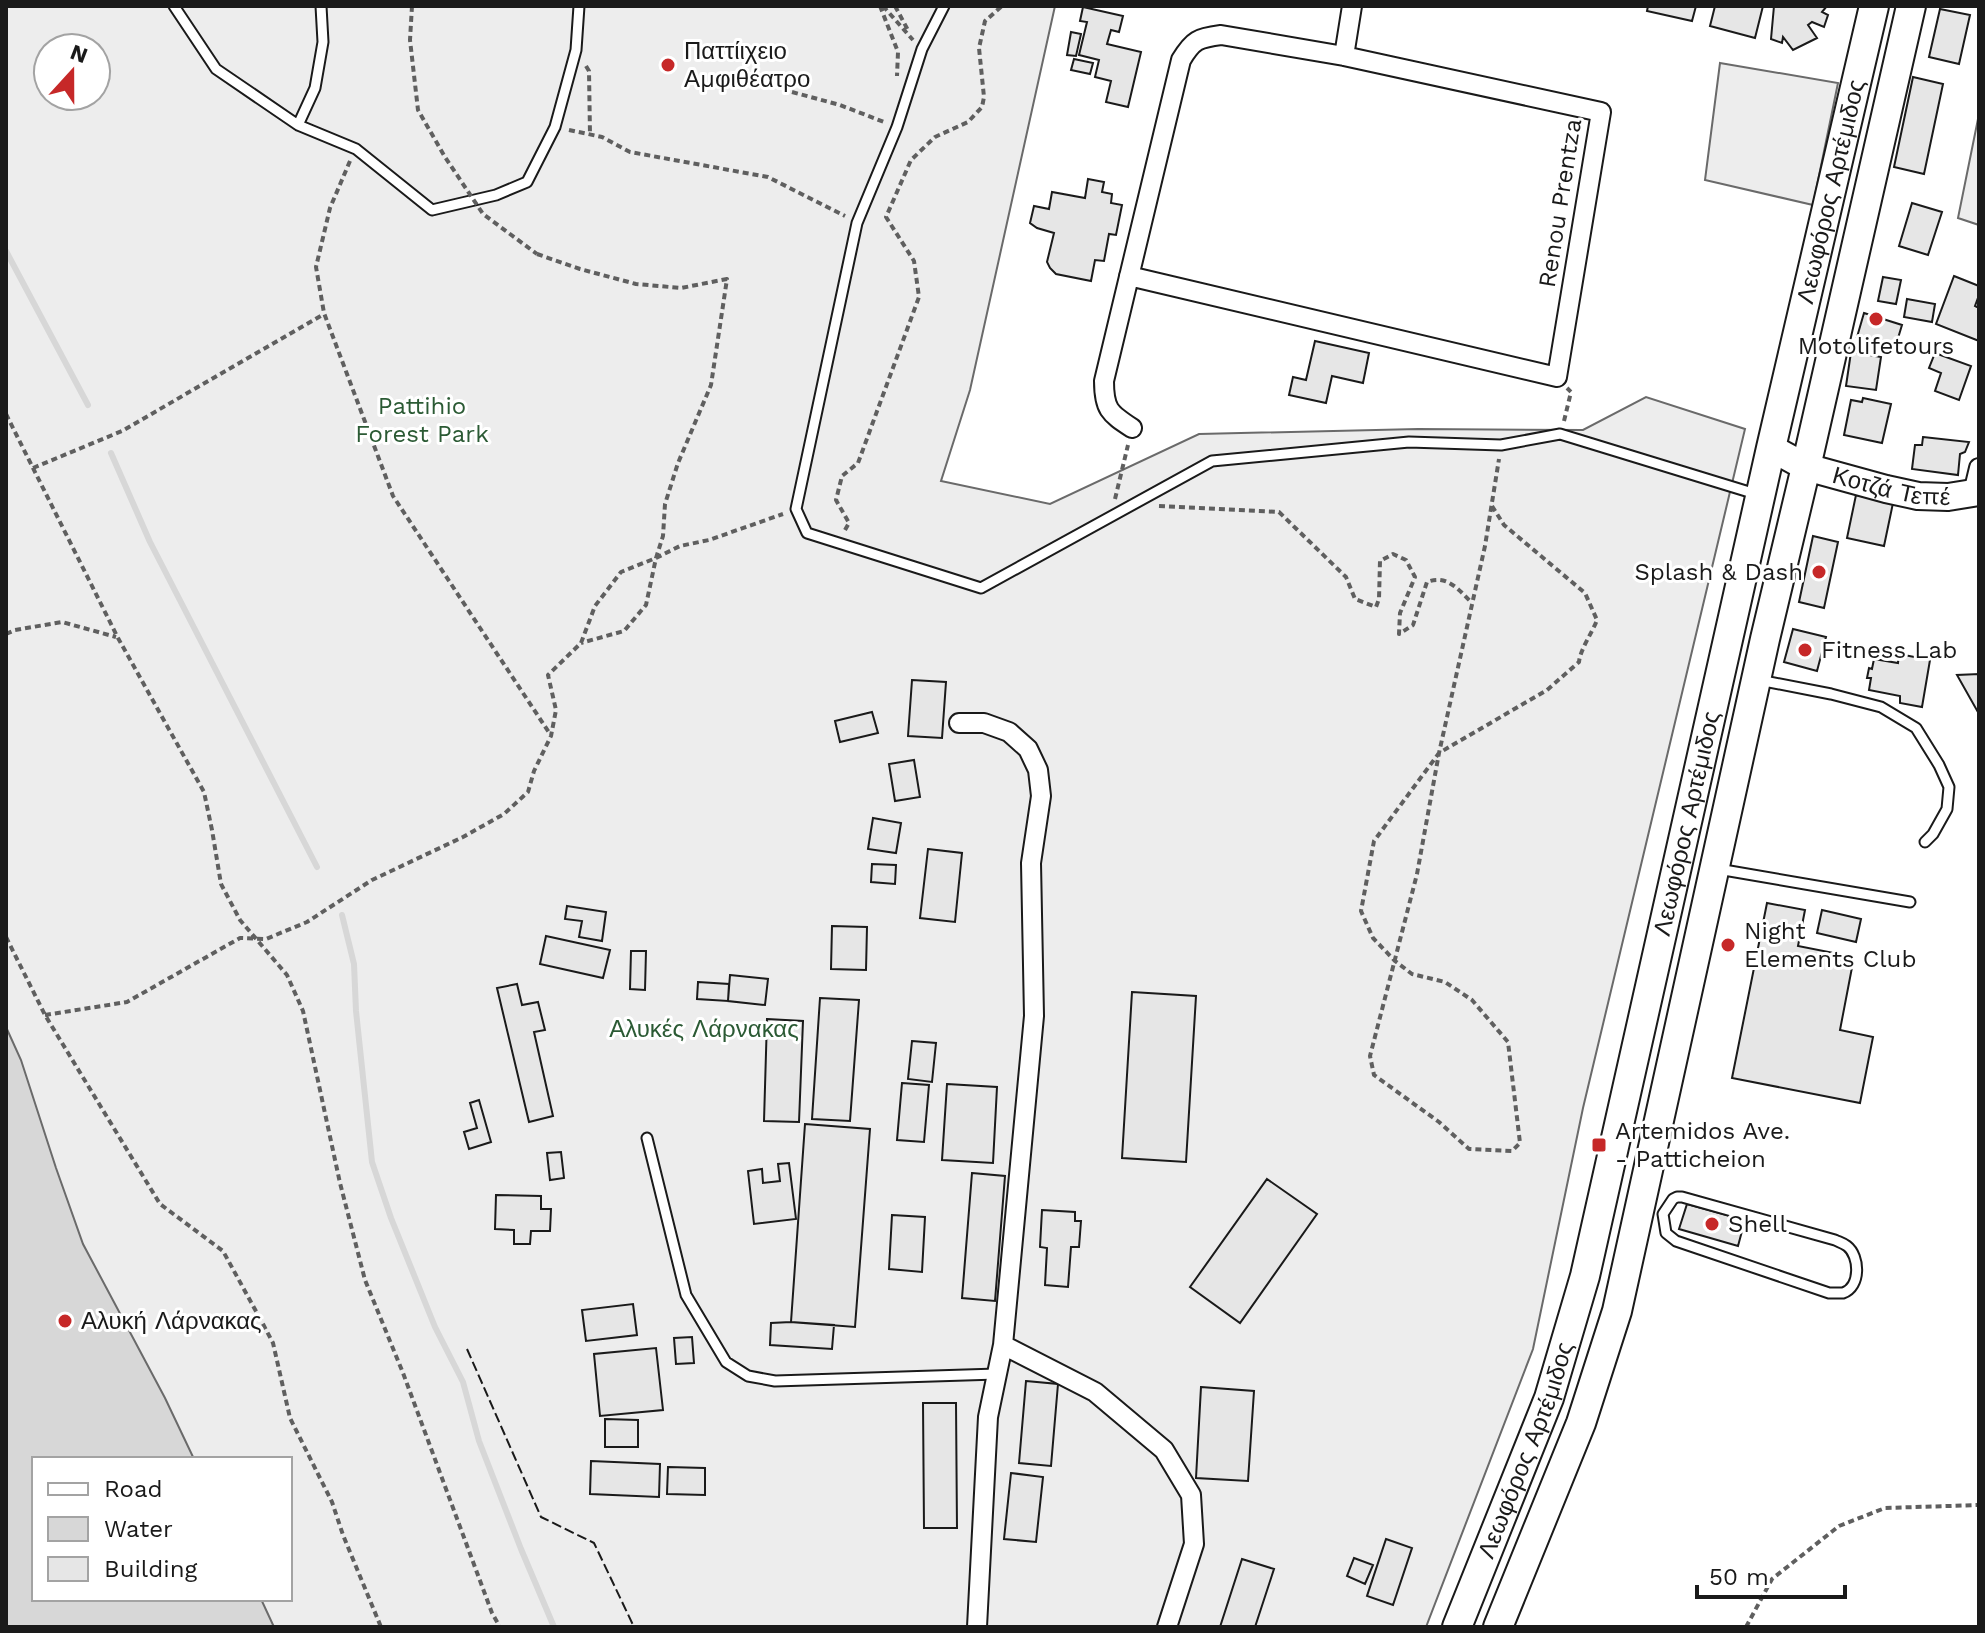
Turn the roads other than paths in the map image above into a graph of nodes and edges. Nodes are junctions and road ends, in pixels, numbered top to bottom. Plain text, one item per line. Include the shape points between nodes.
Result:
1 (174, 6) edge
2 (321, 6) edge
3 (579, 6) edge
4 (944, 6) edge
5 (1352, 6) edge
6 (1874, 6) edge
7 (1911, 6) edge
8 (1344, 56) junction
9 (298, 125) junction
10 (1129, 276) junction
11 (1132, 428) road end
12 (1771, 448) junction
13 (1806, 467) junction
14 (1977, 484) edge
15 (1761, 495) junction
16 (1756, 679) junction
17 (959, 723) dead end
18 (1925, 842) dead end
19 (1714, 868) junction
20 (1910, 902) dead end
21 (647, 1138) dead end
22 (1682, 1197) joint
23 (1003, 1345) junction
24 (997, 1374) junction
25 (977, 1627) edge
26 (1167, 1627) edge
27 (1457, 1627) edge
28 (1498, 1627) edge

1 - 9 lane via 216,69
2 - 9 lane via 323,42 315,88
3 - 9 lane via 576,50 555,127 527,182 432,210 356,149
4 - 15 lane via 922,49 857,223 796,509 807,533 981,588 1212,461 1409,442 1501,445 1560,434
5 - 8 street
6 - 12 main road, Λεωφόρος Αρτέμιδος
7 - 13 main road, Λεωφόρος Αρτέμιδος
8 - 10 street, Renou Prentza via 1221,35 1201,37 1189,46 1181,60
8 - 10 street, Renou Prentza via 1601,112 1557,377
10 - 11 street, Renou Prentza via 1104,399 1113,415
12 - 13 street, Κοτζά Τεπέ
12 - 15 main road, Λεωφόρος Αρτέμιδος
13 - 14 street, Κοτζά Τεπέ via 1918,496 1948,497
13 - 16 main road, Λεωφόρος Αρτέμιδος
15 - 27 main road, Λεωφόρος Αρτέμιδος via 1585,1276 1549,1398
16 - 18 lane via 1881,707 1916,728 1949,787 1947,809
16 - 19 main road, Λεωφόρος Αρτέμιδος
17 - 23 street via 984,723 1009,732 1028,749 1038,770 1041,796 1031,863 1034,1016
19 - 20 lane
19 - 28 main road, Λεωφόρος Αρτέμιδος via 1617,1311 1581,1423
21 - 24 lane via 686,1295 726,1362 748,1376 775,1381
22 - 22 lane via 1835,1240 1855,1255 1856,1276 1850,1288 1829,1293 1676,1241 1666,1233 1663,1214 1673,1199
23 - 24 street
23 - 26 street via 1095,1392 1164,1450 1191,1495 1194,1544
24 - 25 street via 988,1417

